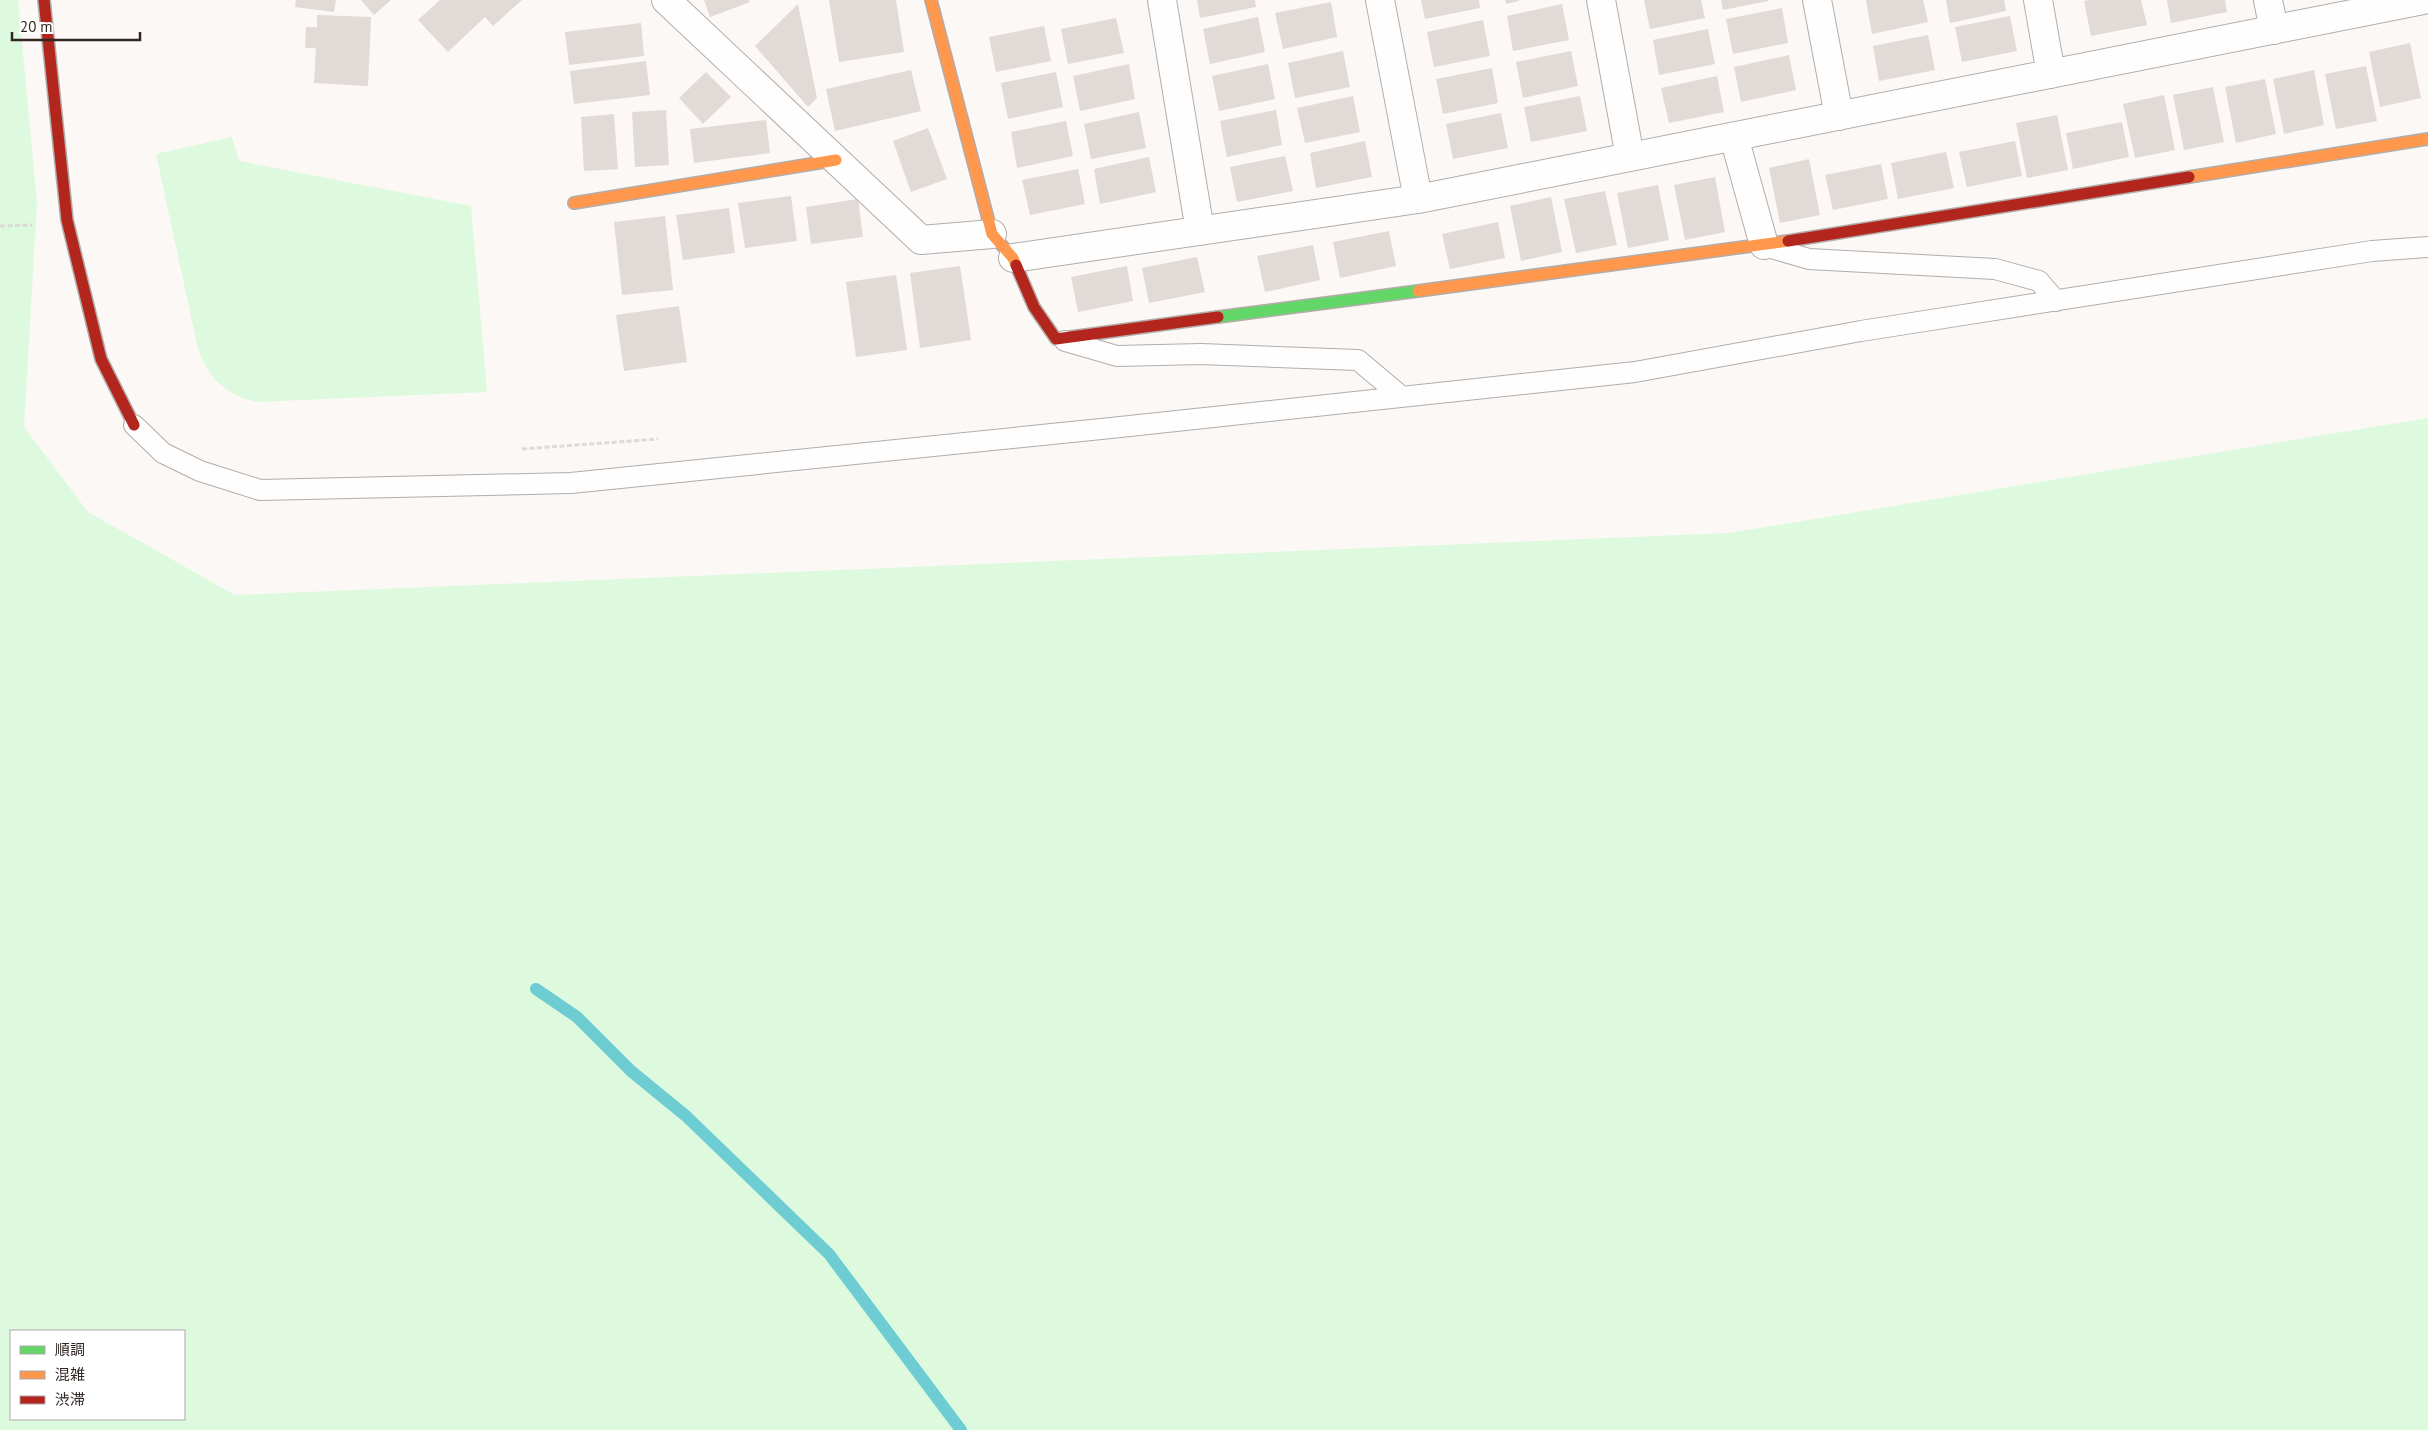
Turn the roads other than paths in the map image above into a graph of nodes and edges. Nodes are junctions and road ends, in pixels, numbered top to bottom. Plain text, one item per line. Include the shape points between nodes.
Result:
1 (44, 0) edge
2 (666, 0) edge
3 (931, 0) edge
4 (1162, 0) edge
5 (1380, 0) edge
6 (1601, 0) edge
7 (1817, 0) edge
8 (2038, 0) edge
9 (2268, 0) edge
10 (2423, 0) edge
11 (2274, 30) junction
12 (2051, 74) junction
13 (1839, 116) junction
14 (1734, 136) junction
15 (2428, 139) edge
16 (1630, 157) junction
17 (836, 160) junction
18 (1418, 199) junction
19 (574, 203) dead end
20 (1200, 231) junction
21 (992, 234) junction
22 (1764, 245) junction
23 (2428, 247) edge
24 (1013, 258) junction
25 (2056, 301) junction
26 (1056, 339) junction
27 (1402, 396) junction
28 (134, 424) joint

1 - 28 street via 67,220 101,359
2 - 17 street
3 - 21 street
4 - 20 street
5 - 18 street
6 - 16 street
7 - 13 street
8 - 12 street
9 - 11 street
10 - 11 street
11 - 12 street
12 - 13 street
13 - 14 street
14 - 16 street
14 - 22 street
15 - 22 street
16 - 18 street
17 - 19 street
17 - 21 street via 920,240
18 - 20 street
20 - 24 street
21 - 24 street
22 - 25 lane via 1809,259 1995,269 2039,281
22 - 26 street
23 - 25 lane via 2372,251
24 - 26 street via 1034,307
25 - 27 lane via 1861,331 1635,372
26 - 27 lane via 1117,356 1200,354 1358,360
27 - 28 lane via 571,483 260,490 200,471 163,453

